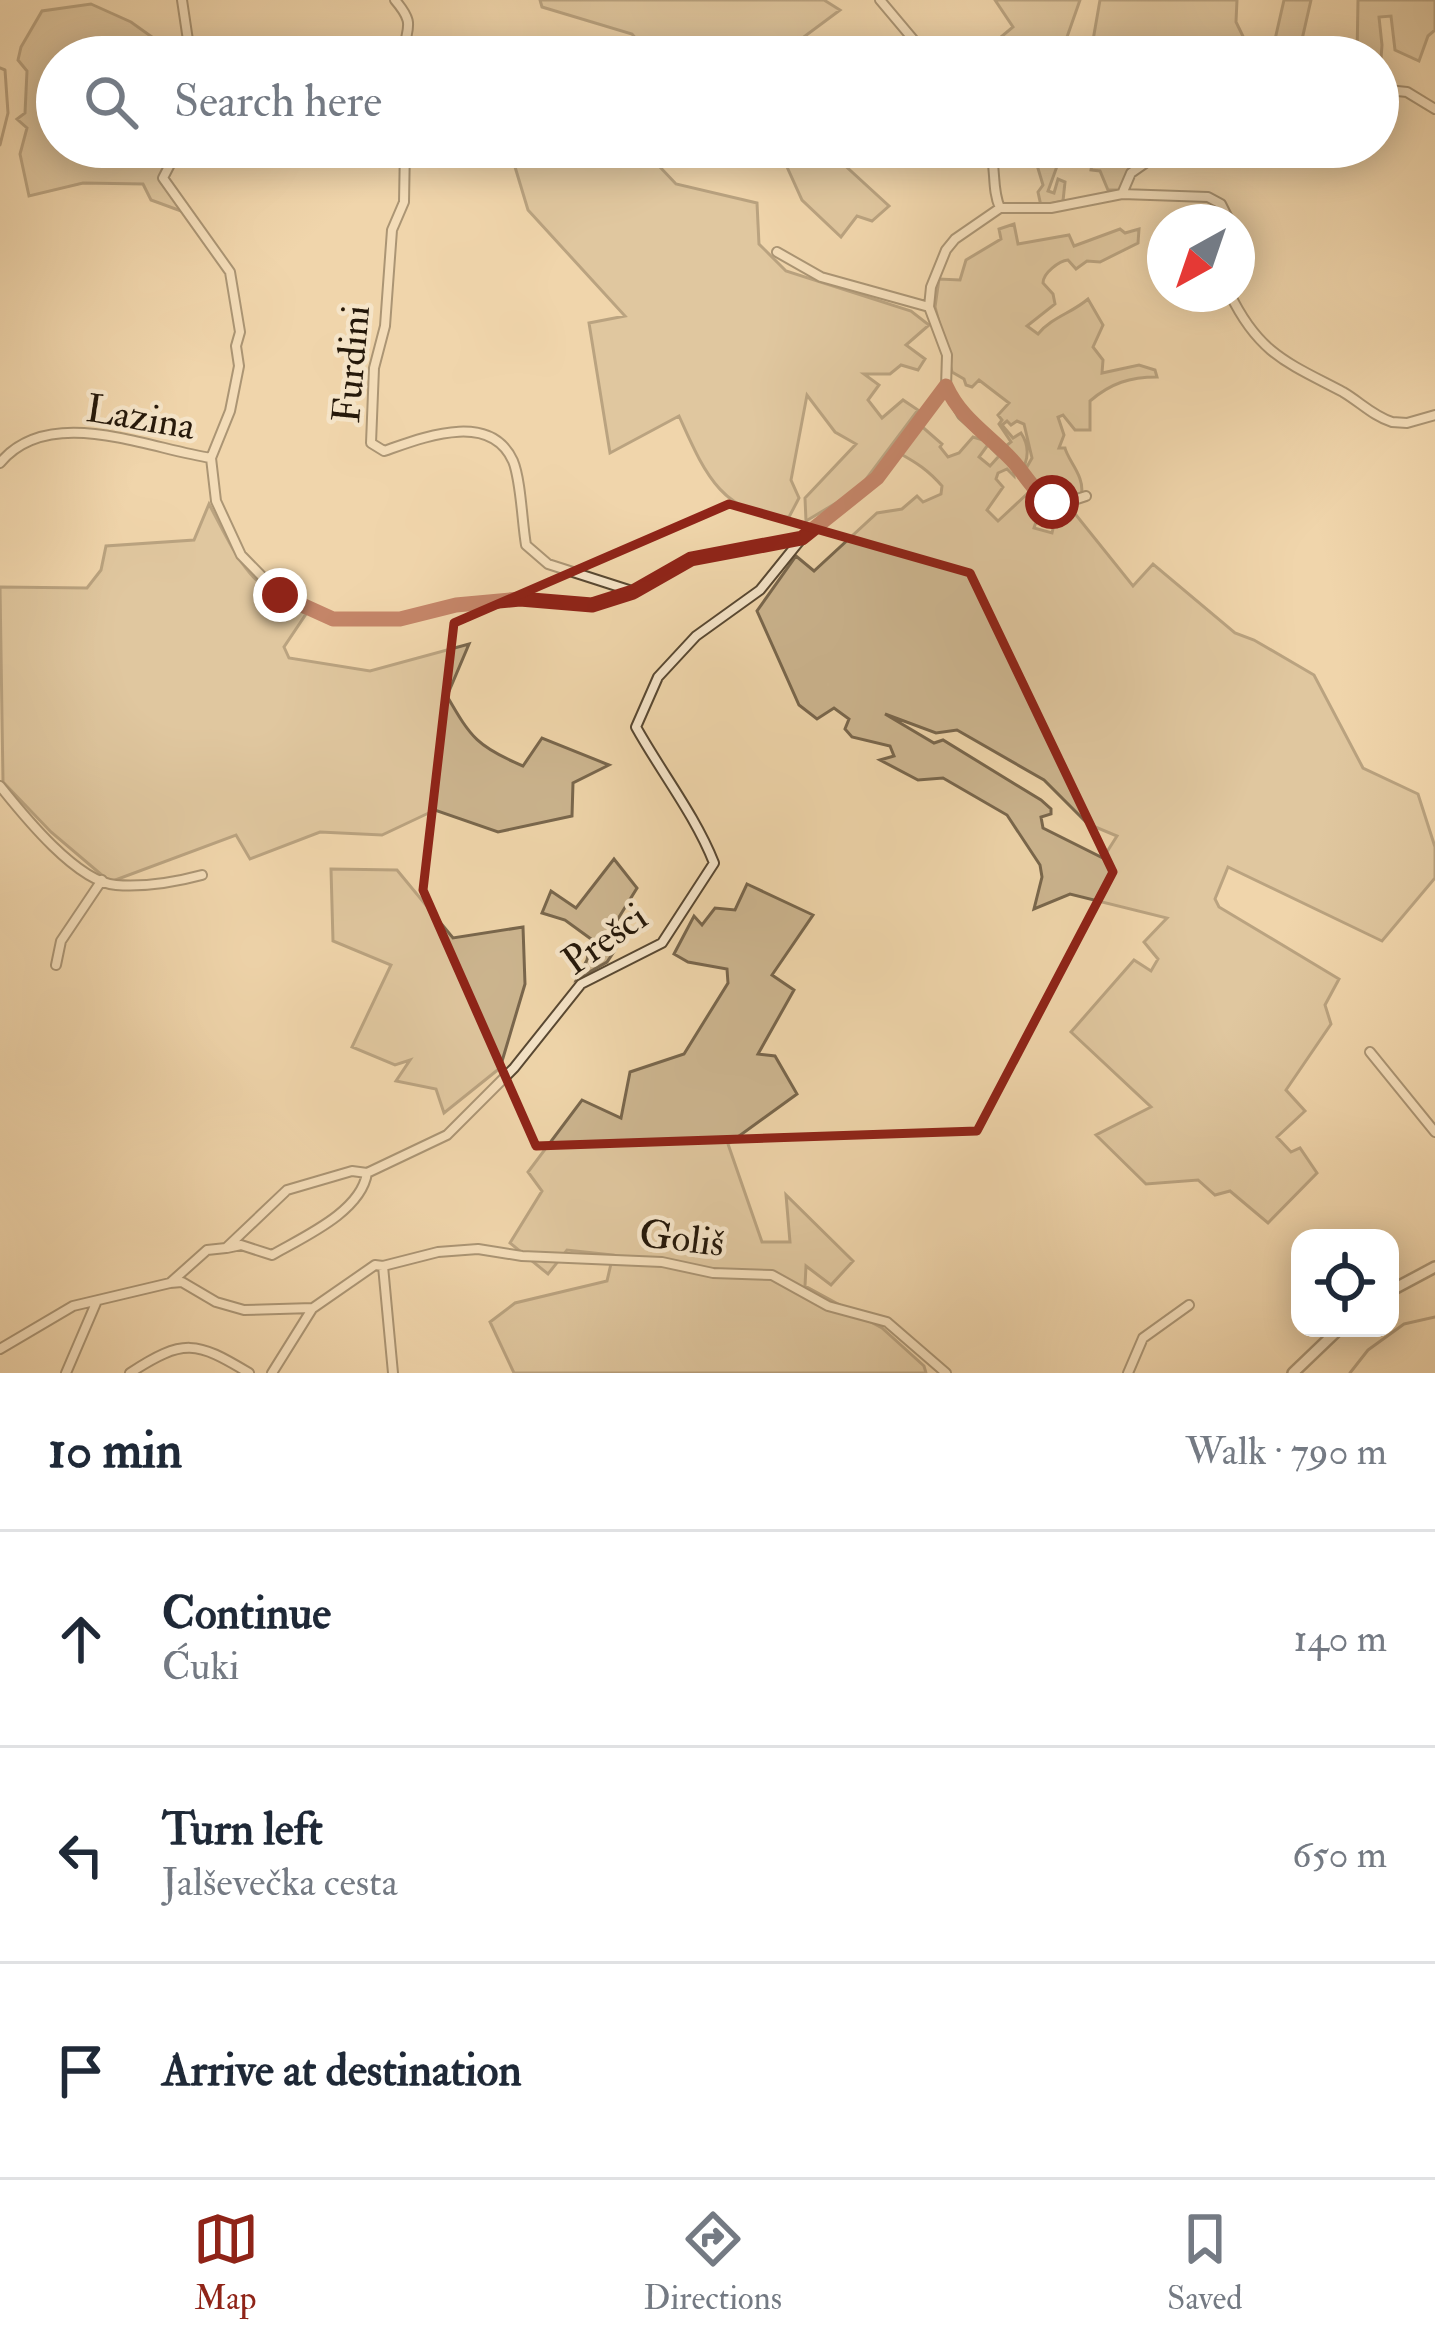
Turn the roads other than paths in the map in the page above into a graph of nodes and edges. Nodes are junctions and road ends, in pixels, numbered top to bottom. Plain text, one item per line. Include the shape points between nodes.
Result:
1 (182, 0) edge
2 (395, 0) edge
3 (880, 0) edge
4 (187, 36) edge
5 (409, 36) edge
6 (910, 36) edge
7 (1399, 91) edge
8 (1435, 109) edge
9 (168, 168) edge
10 (405, 168) edge
11 (994, 168) edge
12 (1139, 168) edge
13 (1122, 194) junction
14 (1221, 204) edge
15 (1000, 208) junction
16 (777, 252) dead end
17 (928, 307) junction
18 (1242, 312) edge
19 (946, 386) junction
20 (1435, 415) edge
21 (211, 458) junction
22 (0, 463) edge
23 (1086, 496) dead end
24 (802, 538) junction
25 (633, 592) junction
26 (0, 786) edge
27 (202, 875) dead end
28 (102, 880) junction
29 (56, 965) dead end
30 (1370, 1052) dead end
31 (1435, 1132) edge
32 (367, 1173) junction
33 (226, 1248) junction
34 (383, 1266) junction
35 (1435, 1268) edge
36 (170, 1282) junction
37 (1399, 1286) edge
38 (97, 1302) junction
39 (1189, 1305) dead end
40 (313, 1308) junction
41 (1330, 1337) edge
42 (0, 1349) edge
43 (66, 1373) edge
44 (130, 1373) edge
45 (249, 1373) edge
46 (272, 1373) edge
47 (393, 1373) edge
48 (946, 1373) edge
49 (1128, 1373) edge
50 (1292, 1373) edge

1 - 4 street
2 - 5 street via 409,16
3 - 6 street
7 - 8 street
9 - 21 street via 163,178 230,272 240,332 230,411
10 - 25 street, Furdini via 374,368 371,443 383,451 468,431 501,442 514,463 526,545 548,564
11 - 15 street
12 - 13 street
13 - 14 street
13 - 15 street
15 - 17 street via 946,250
16 - 17 street via 821,277
17 - 19 street via 947,355
18 - 20 street via 1281,361 1382,419
19 - 23 street via 967,420 1037,493 1057,503
19 - 24 street via 877,478
21 - 22 street, Lazina via 56,432 33,436
21 - 25 street via 216,501 241,555 280,595 333,619 400,619 520,599 592,605
24 - 25 street via 691,559
24 - 32 street, Prešci via 760,590 696,635 658,677 636,727 714,863 686,909 662,944 581,984 447,1135
26 - 28 street via 55,847
27 - 28 street
28 - 29 street via 61,941
30 - 31 street
32 - 33 street, Prešci via 287,1190
32 - 33 street, Prešci via 328,1222 272,1255
33 - 36 street, Prešci via 207,1250
34 - 40 street, Goliš via 363,1270
34 - 47 street
34 - 48 street, Goliš via 481,1250 772,1276 828,1306 887,1322
35 - 37 street
36 - 38 street, Prešci
36 - 40 street via 244,1310
38 - 42 street, Prešci via 54,1315
38 - 43 street
39 - 49 street via 1143,1338
40 - 46 street
41 - 50 street
44 - 45 street via 181,1346 208,1348

